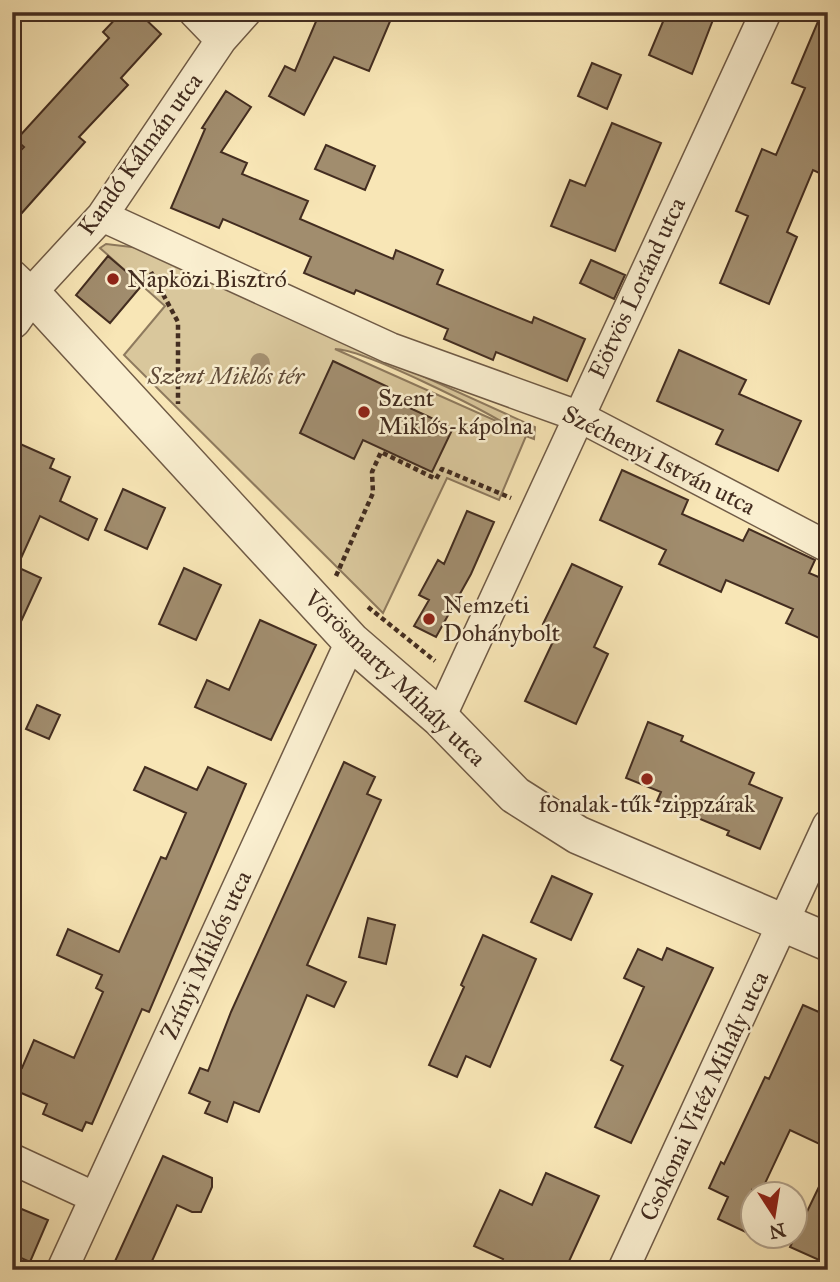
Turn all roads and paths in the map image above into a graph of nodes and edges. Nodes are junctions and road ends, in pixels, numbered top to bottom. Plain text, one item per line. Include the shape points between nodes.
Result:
1 (194, 12) edge
2 (246, 12) edge
3 (766, 12) edge
4 (221, 40) junction
5 (102, 216) junction
6 (136, 232) junction
7 (18, 296) edge
8 (179, 415) dead end
9 (578, 416) junction
10 (536, 509) junction
11 (828, 547) edge
12 (336, 576) dead end
13 (351, 641) junction
14 (440, 718) junction
15 (828, 825) edge
16 (784, 922) junction
17 (828, 942) edge
18 (12, 1159) edge
19 (94, 1197) junction
20 (62, 1270) edge
21 (623, 1270) edge

1 - 4 street
2 - 4 street, Kandó Kálmán utca
3 - 9 street, Eötvös Loránd utca
4 - 5 street, Kandó Kálmán utca
5 - 6 street, Széchenyi István utca
5 - 7 street, Kandó Kálmán utca
6 - 8 path via 177,322
6 - 9 street, Széchenyi István utca via 390,348
7 - 13 street, Vörösmarty Mihály utca
9 - 10 street, Eötvös Loránd utca
9 - 11 street, Széchenyi István utca
10 - 12 path via 442,469 436,479 380,452 372,472 373,492
10 - 14 street, Eötvös Loránd utca
13 - 14 street, Vörösmarty Mihály utca
13 - 19 street, Zrínyi Miklós utca
14 - 16 street, Vörösmarty Mihály utca via 515,795 578,835
15 - 16 street, Csokonai Vitéz Mihály utca
16 - 17 street, Vörösmarty Mihály utca
16 - 21 street, Csokonai Vitéz Mihály utca
18 - 19 street
19 - 20 street, Zrínyi Miklós utca

